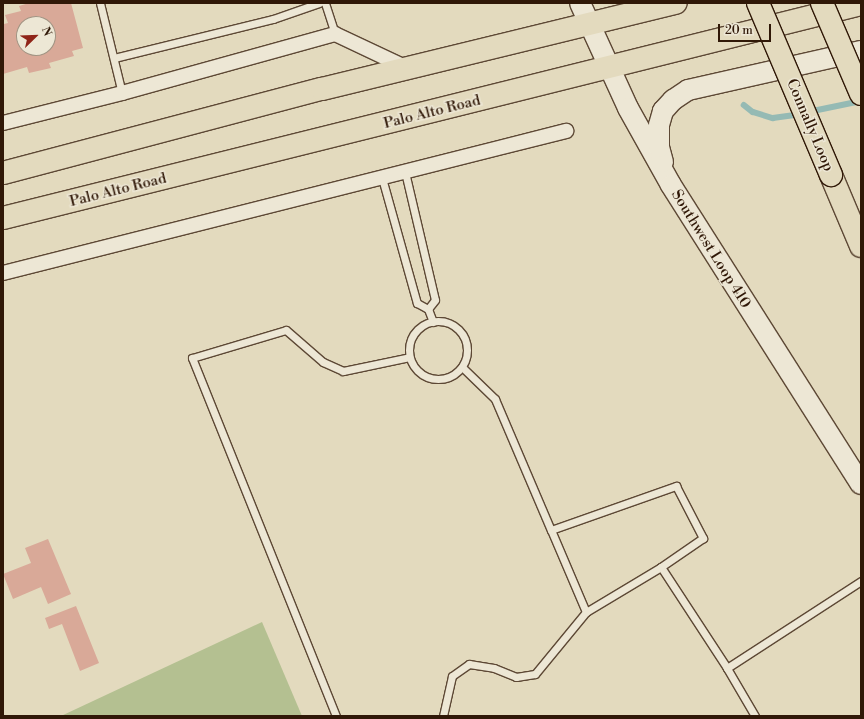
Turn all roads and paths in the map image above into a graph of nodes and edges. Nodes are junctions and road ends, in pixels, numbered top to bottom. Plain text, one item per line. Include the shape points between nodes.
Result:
1 (100, 3) edge
2 (319, 3) edge
3 (325, 3) edge
4 (580, 3) edge
5 (676, 3) edge
6 (758, 3) edge
7 (822, 3) edge
8 (861, 4) edge
9 (589, 23) junction
10 (335, 34) junction
11 (861, 51) edge
12 (114, 58) junction
13 (407, 68) junction
14 (609, 69) junction
15 (122, 93) junction
16 (861, 94) edge
17 (3, 123) edge
18 (566, 131) dead end
19 (405, 172) junction
20 (3, 173) edge
21 (382, 178) junction
22 (671, 185) junction
23 (3, 218) edge
24 (861, 246) edge
25 (3, 273) edge
26 (428, 309) junction
27 (432, 322) junction
28 (410, 357) junction
29 (462, 367) junction
30 (861, 484) edge
31 (551, 530) junction
32 (661, 567) junction
33 (861, 581) edge
34 (586, 612) junction
35 (727, 668) junction
36 (336, 716) edge
37 (443, 716) edge
38 (755, 716) edge

1 - 12 lane
2 - 12 lane via 273,19
3 - 10 lane
4 - 9 main road, Southwest Loop 410
5 - 9 main road
6 - 24 main road, Connally Loop, bridge
7 - 16 main road, bridge
8 - 14 main road, Palo Alto Road
9 - 13 main road
9 - 14 main road, Southwest Loop 410
10 - 13 street
10 - 15 street
11 - 22 main road via 688,90 673,100 663,111 659,125 659,147
12 - 15 lane
13 - 20 main road
14 - 22 main road, Southwest Loop 410
14 - 23 main road, Palo Alto Road
15 - 17 street
18 - 19 street
19 - 21 street
19 - 26 lane via 435,300
21 - 25 street
21 - 26 lane via 418,304
22 - 30 main road, Southwest Loop 410
26 - 27 lane
27 - 28 lane via 418,330 412,338
27 - 29 lane via 444,322 461,332 467,350
28 - 29 lane via 420,372 437,379 447,378
28 - 36 lane via 343,371 323,362 286,330 192,358
29 - 31 lane via 495,399
31 - 32 lane via 676,486 703,538
31 - 34 lane
32 - 34 lane
32 - 35 lane
33 - 35 lane
34 - 37 lane via 535,674 516,677 494,668 470,664 452,676
35 - 38 lane

